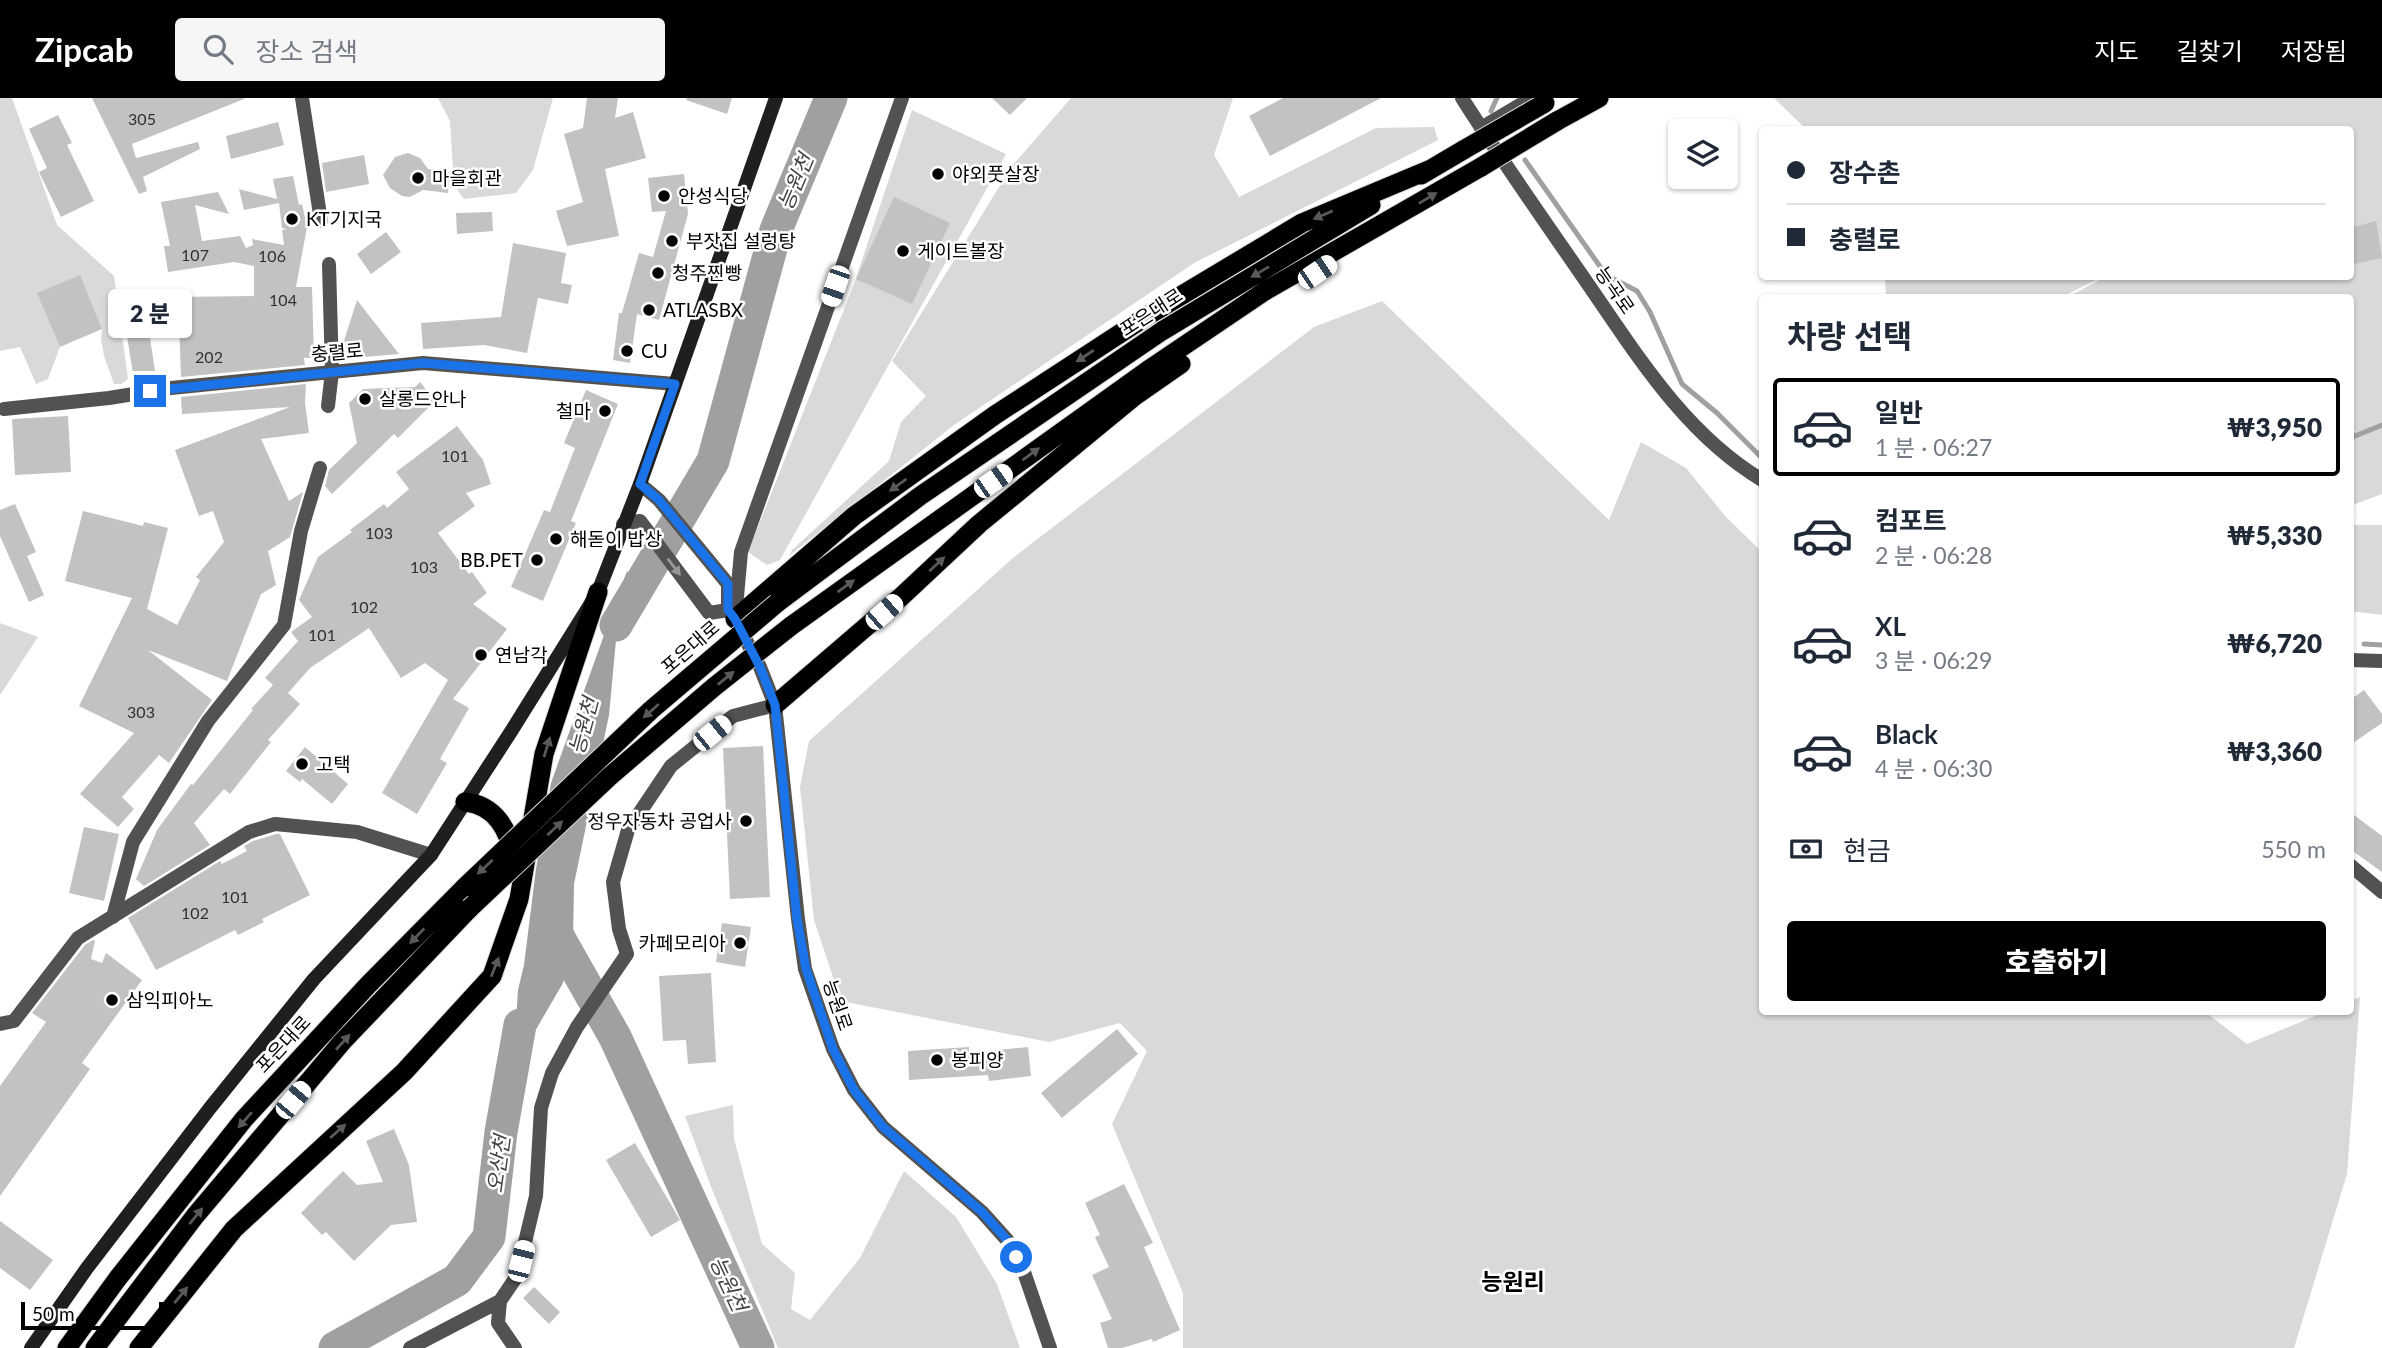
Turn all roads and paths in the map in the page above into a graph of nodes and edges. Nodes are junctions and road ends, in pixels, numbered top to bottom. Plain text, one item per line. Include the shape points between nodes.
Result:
1 (302, 98) edge
2 (776, 98) edge
3 (902, 98) edge
4 (1462, 98) edge
5 (1599, 98) edge
6 (1541, 100) edge
7 (1480, 128) junction
8 (1431, 169) junction
9 (1400, 215) junction
10 (321, 221) dead end
11 (330, 264) dead end
12 (332, 372) junction
13 (675, 384) junction
14 (328, 406) dead end
15 (4, 409) dead end
16 (320, 468) dead end
17 (1759, 478) edge
18 (640, 484) junction
19 (623, 524) junction
20 (598, 592) junction
21 (732, 614) junction
22 (2354, 660) edge
23 (2382, 661) edge
24 (775, 705) junction
25 (465, 802) junction
26 (431, 855) junction
27 (2354, 868) edge
28 (521, 887) junction
29 (2382, 892) edge
30 (113, 917) junction
31 (0, 1024) edge
32 (500, 1301) junction
33 (31, 1348) edge
34 (67, 1348) edge
35 (95, 1348) edge
36 (139, 1348) edge
37 (410, 1348) edge
38 (515, 1348) edge
39 (1049, 1348) edge

1 - 10 street
2 - 13 main road
3 - 21 street via 741,552
4 - 7 street, 능곡로
9 -> 5 highway, bridge
6 - 7 street via 1525,102
6 - 8 highway, 포은대로, bridge
7 - 17 street, 능곡로 via 1656,382 1722,453
8 -> 21 highway via 1302,223 1147,316 995,415 854,516
8 -> 34 highway, 포은대로, bridge via 1161,331 920,496 777,603 652,710 465,887 244,1119
24 -> 9 highway via 979,524 1124,404
35 -> 9 highway, bridge via 195,1216 342,1042 470,908 609,777 791,626 1151,368 1265,291
11 - 12 street
12 - 13 street, 충렬로 via 423,363
12 - 14 street
12 - 15 street, 충렬로
13 - 18 main road
16 - 30 street via 301,531 284,625 208,721 133,842
18 - 19 main road
18 - 21 street, 능원로 via 659,500 728,584
19 - 20 main road
19 -> 21 street via 640,521 709,613
20 - 25 main road
28 -> 20 highway via 544,754
21 - 24 street, 능원로
22 - 23 street
24 - 32 street via 733,716 671,766 628,830 613,883 626,955 552,1073 541,1108 536,1196 517,1276
24 - 39 street, 능원로 via 797,919 806,969 833,1049 854,1090 883,1127 982,1212 1008,1241 1024,1272
25 - 26 main road
25 - 28 highway via 478,803 501,821
26 - 30 street via 356,832 275,824 249,832
26 - 33 main road via 314,979 236,1075
27 - 29 street
36 -> 28 highway via 234,1229 404,1072 492,976
30 - 31 street via 78,938 14,1021
32 - 37 street
32 - 38 street via 498,1323

